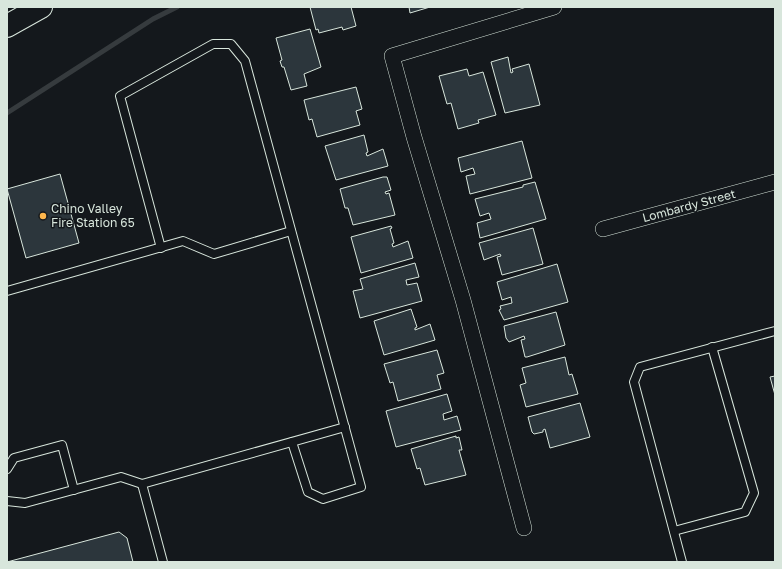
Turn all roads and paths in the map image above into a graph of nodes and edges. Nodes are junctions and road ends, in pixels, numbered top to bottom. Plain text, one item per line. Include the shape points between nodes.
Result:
1 (41, 7) edge
2 (554, 7) edge
3 (7, 26) edge
4 (775, 182) edge
5 (603, 229) dead end
6 (291, 231) junction
7 (161, 248) junction
8 (7, 291) edge
9 (775, 331) edge
10 (712, 347) junction
11 (345, 427) junction
12 (292, 442) junction
13 (7, 469) edge
14 (142, 484) junction
15 (74, 490) junction
16 (7, 501) edge
17 (524, 528) dead end
18 (674, 531) junction
19 (163, 562) edge
20 (682, 562) edge

1 - 3 highway
2 - 17 street via 392,56 464,300
4 - 5 street, Lombardy Street
6 - 7 lane via 214,254 183,241
6 - 7 lane via 244,61 231,44 213,44 120,96
6 - 11 lane
7 - 8 lane
9 - 10 lane
10 - 18 lane via 640,367 634,382
10 - 18 lane via 754,494 745,512
11 - 12 lane
11 - 12 lane via 361,487 323,499 308,492
12 - 14 lane
13 - 15 lane via 14,458 62,444
14 - 15 lane via 121,477
14 - 19 lane
15 - 16 lane via 25,503
18 - 20 lane

